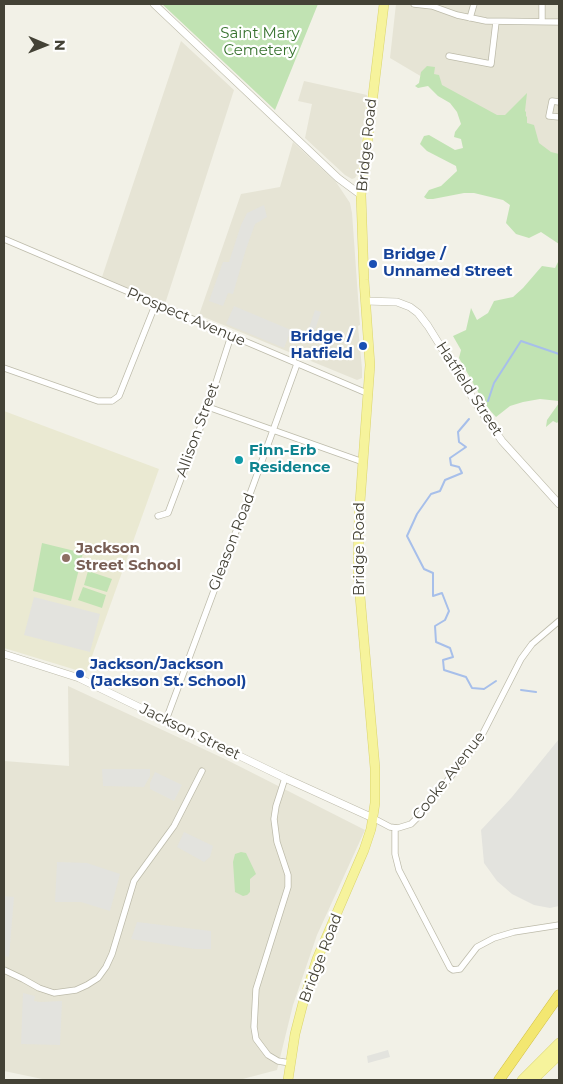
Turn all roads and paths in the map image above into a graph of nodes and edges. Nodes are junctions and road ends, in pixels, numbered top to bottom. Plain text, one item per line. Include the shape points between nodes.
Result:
1 (154, 4) edge
2 (384, 4) edge
3 (414, 4) edge
4 (474, 4) edge
5 (542, 4) edge
6 (431, 5) edge
7 (470, 18) junction
8 (542, 21) junction
9 (496, 22) junction
10 (559, 22) edge
11 (449, 56) dead end
12 (559, 102) edge
13 (559, 117) edge
14 (361, 195) junction
15 (4, 239) edge
16 (366, 300) junction
17 (156, 304) junction
18 (231, 336) junction
19 (297, 364) junction
20 (4, 368) edge
21 (369, 394) junction
22 (208, 407) junction
23 (273, 430) junction
24 (363, 462) junction
25 (559, 504) edge
26 (158, 516) dead end
27 (559, 621) edge
28 (4, 654) edge
29 (166, 720) junction
30 (202, 771) dead end
31 (285, 778) junction
32 (374, 818) junction
33 (395, 828) junction
34 (559, 924) edge
35 (4, 970) edge
36 (559, 996) edge
37 (559, 1043) edge
38 (559, 1055) edge
39 (290, 1063) junction
40 (288, 1080) edge
41 (499, 1080) edge
42 (522, 1080) edge
43 (533, 1080) edge

1 - 14 street via 338,178
2 - 14 main road, Bridge Road
3 - 6 street
4 - 7 street
5 - 8 street
6 - 7 street
7 - 9 street
8 - 9 street
8 - 10 street
9 - 11 street via 491,64
12 - 13 street via 552,101 549,116
14 - 16 main road, Bridge Road
15 - 17 street, Prospect Avenue
16 - 21 main road, Bridge Road
16 - 25 street, Hatfield Street via 397,302 418,313 502,442
17 - 18 street, Prospect Avenue
17 - 20 street via 119,396 112,401 98,401
18 - 19 street, Prospect Avenue
18 - 22 street, Allison Street
19 - 21 street, Prospect Avenue
19 - 23 street, Gleason Road
21 - 24 main road, Bridge Road
22 - 23 street
22 - 26 street, Allison Street via 168,513
23 - 24 street
23 - 29 street, Gleason Road
24 - 32 main road, Bridge Road via 358,573 375,768
27 - 33 street, Cooke Avenue via 543,633 521,659 490,722 466,760 416,819 406,827
28 - 29 street, Jackson Street via 79,678
29 - 31 street, Jackson Street
30 - 35 street via 174,826 134,881 112,954 98,978 76,990 54,992
31 - 32 street, Jackson Street
31 - 39 street via 274,819 288,887 256,990 254,1027 256,1039 268,1055
32 - 33 street, Cooke Avenue
32 - 39 main road, Bridge Road via 364,850 317,960 303,1002
33 - 34 street via 399,870 453,970 460,969 477,947 494,938
36 - 41 highway
37 - 42 main road
38 - 43 main road
39 - 40 main road, Bridge Road

